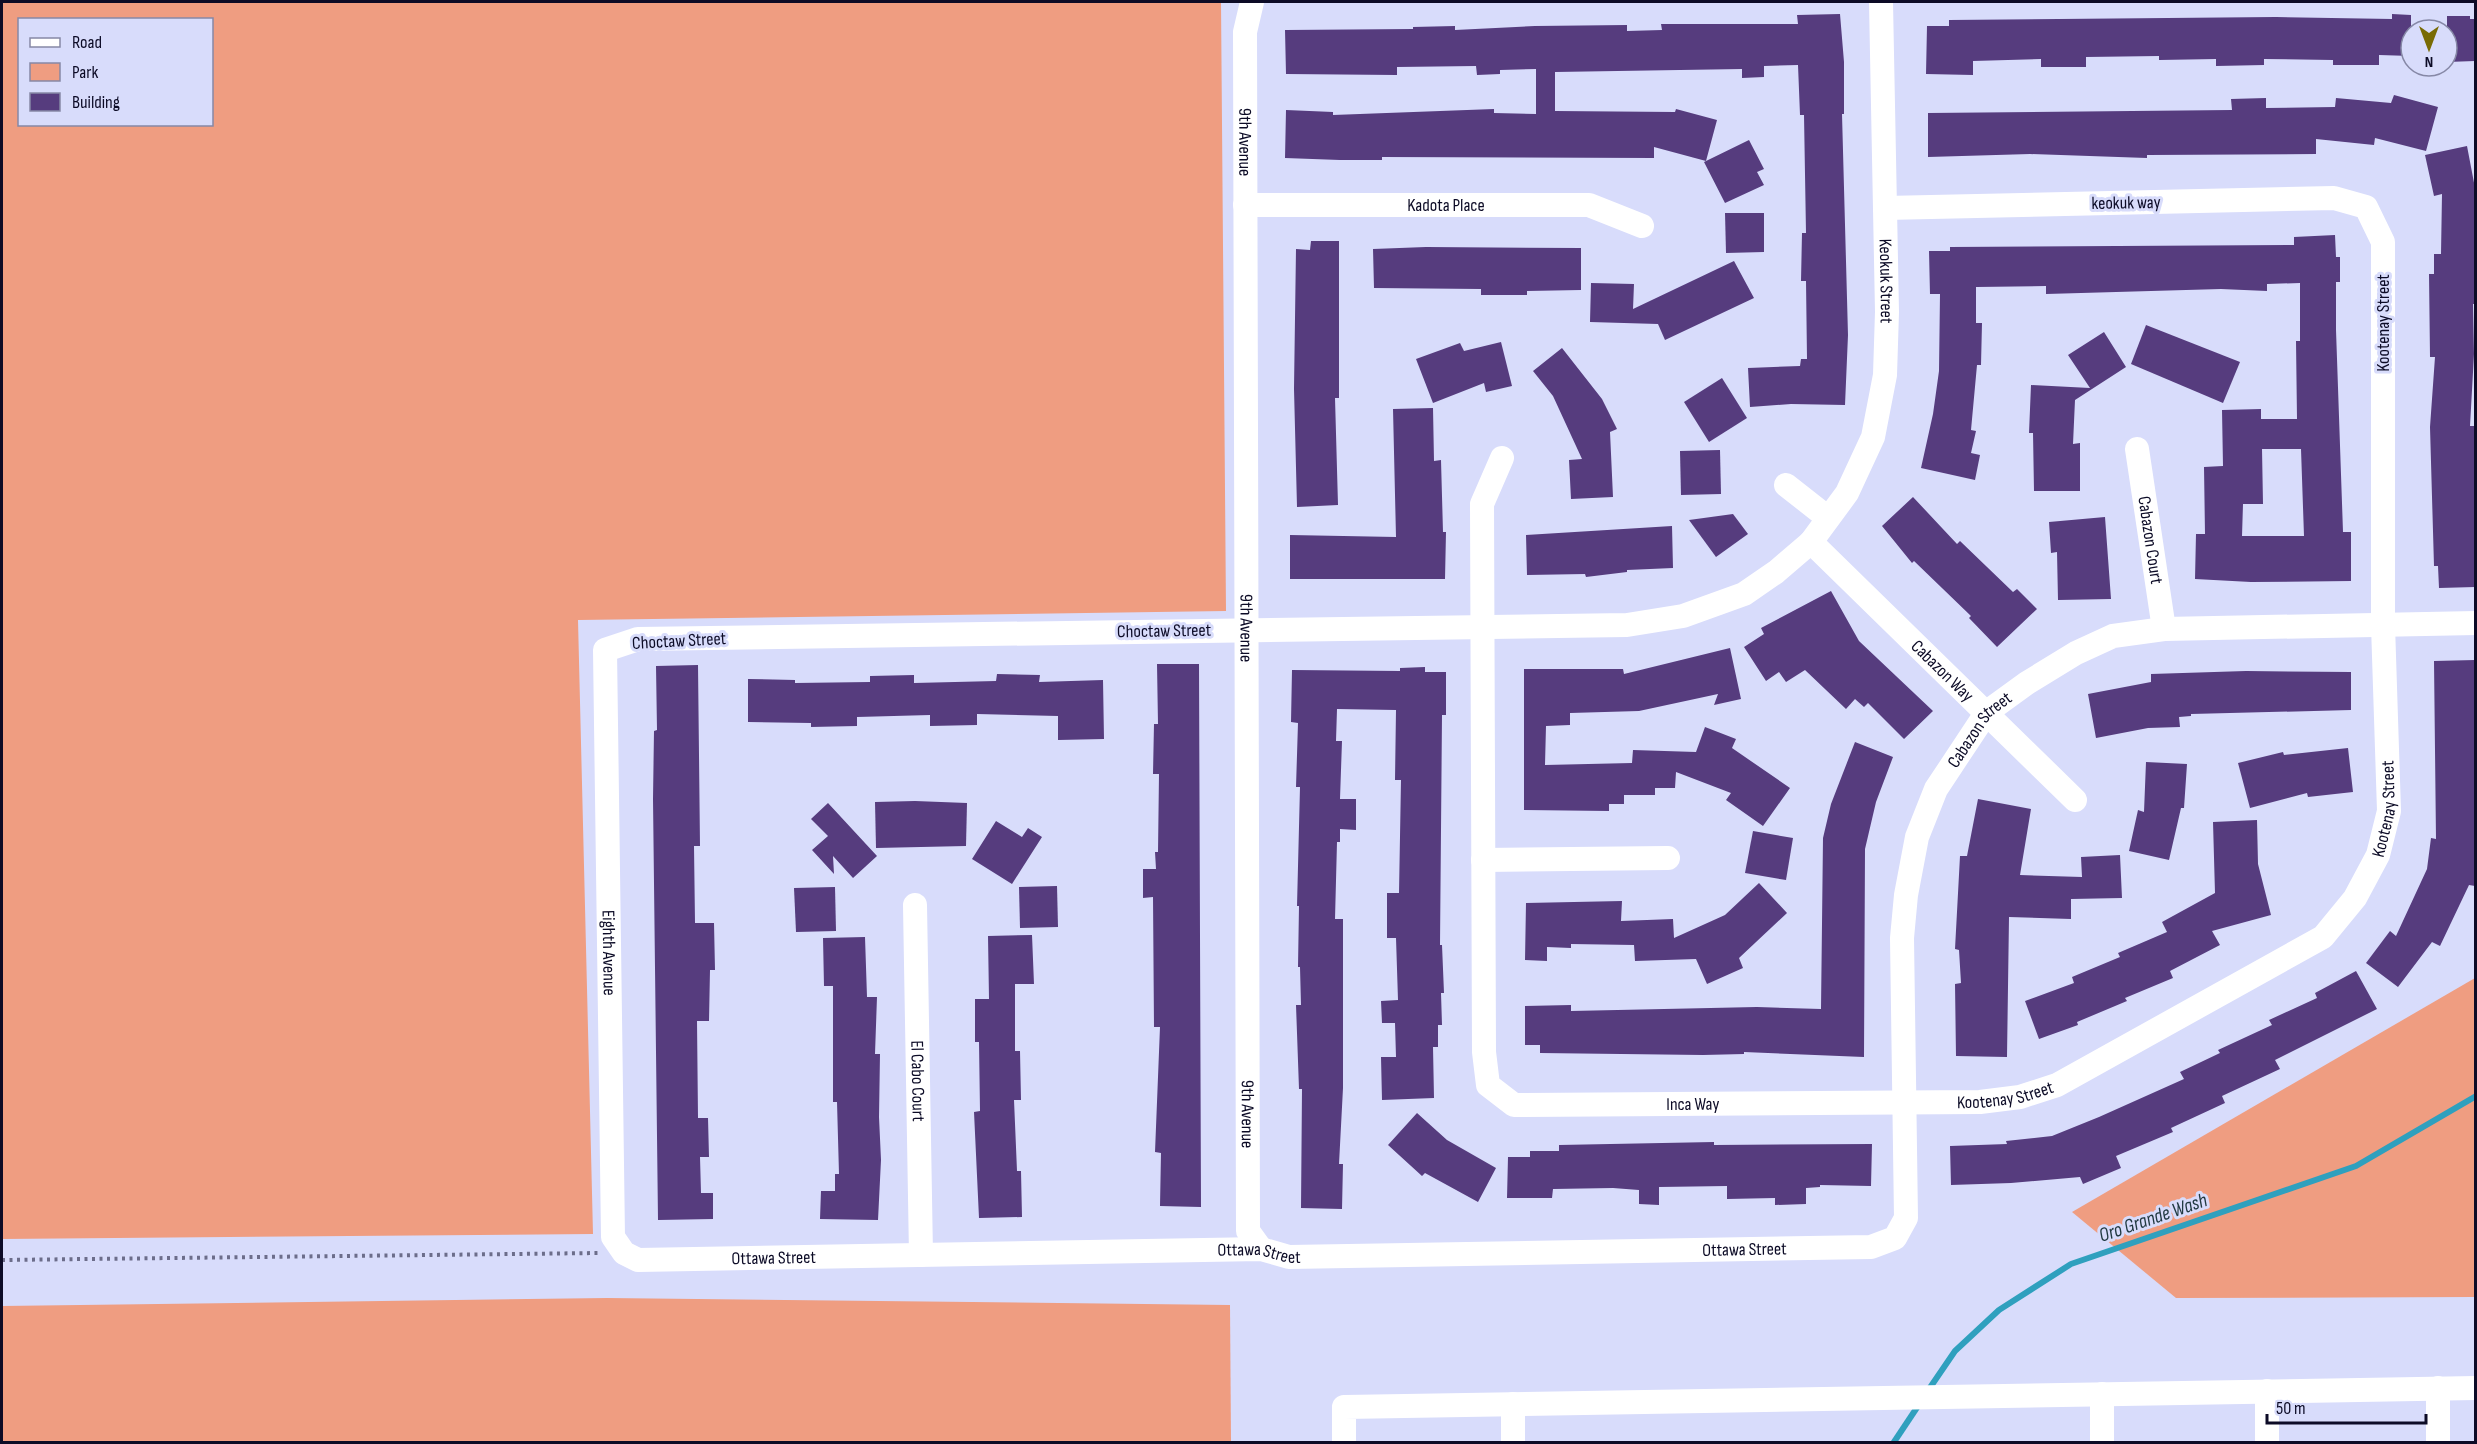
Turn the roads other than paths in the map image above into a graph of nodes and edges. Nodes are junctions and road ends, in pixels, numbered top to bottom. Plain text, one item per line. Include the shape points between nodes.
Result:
1 (1254, 2) edge
2 (1881, 2) edge
3 (1245, 205) junction
4 (2366, 207) joint
5 (1885, 208) junction
6 (1642, 226) dead end
7 (2137, 449) dead end
8 (1502, 458) dead end
9 (1786, 486) dead end
10 (1828, 518) junction
11 (1811, 542) junction
12 (2475, 623) edge
13 (1483, 625) junction
14 (2383, 625) junction
15 (2164, 629) junction
16 (1245, 630) junction
17 (605, 650) joint
18 (1987, 712) junction
19 (2075, 800) dead end
20 (1668, 858) dead end
21 (1484, 860) junction
22 (915, 905) dead end
23 (1904, 1102) junction
24 (1895, 1238) joint
25 (1261, 1249) junction
26 (624, 1253) joint
27 (921, 1255) junction
28 (2438, 1388) junction
29 (2475, 1388) edge
30 (2267, 1391) junction
31 (2102, 1394) junction
32 (1513, 1404) junction
33 (1344, 1443) edge
34 (1513, 1443) edge
35 (2102, 1443) edge
36 (2267, 1443) edge
37 (2438, 1443) edge

1 - 3 street, 9th Avenue via 1245,32
2 - 5 street, Keokuk Street
3 - 6 street, Kadota Place via 1589,205
3 - 16 street, 9th Avenue
4 - 5 street, keokuk way via 2334,198
4 - 14 street, Kootenay Street via 2383,242
5 - 10 street, Keokuk Street via 1885,375 1873,437 1846,493
7 - 15 street, Cabazon Court
8 - 13 street via 1482,504
9 - 10 street
10 - 11 street, Keokuk Street
11 - 13 street, Choctaw Street via 1744,594 1683,616 1627,625
11 - 18 street, Cabazon Way
12 - 14 street, Cabazon Street
13 - 16 street, Choctaw Street
13 - 21 street
14 - 15 street, Cabazon Street
14 - 23 street, Kootenay Street via 2389,811 2378,855 2355,898 2323,938 2057,1085 2020,1097 1980,1102
15 - 18 street, Cabazon Street via 2113,636 2076,653
16 - 17 street, Choctaw Street via 638,639
16 - 25 street, 9th Avenue via 1248,1231
17 - 26 street, Eighth Avenue via 613,1237
18 - 19 street, Cabazon Way
18 - 23 street, Cabazon Street via 1936,789 1917,837 1902,938
20 - 21 street
21 - 23 street, Inca Way via 1484,1052 1488,1085 1514,1105
22 - 27 street, El Cabo Court
23 - 24 street, Cabazon Street via 1906,1218
24 - 25 street, Ottawa Street via 1860,1248 1289,1257
25 - 27 street, Ottawa Street
26 - 27 street, Ottawa Street via 638,1260
28 - 29 street
28 - 30 street
28 - 37 street
30 - 31 street
30 - 36 street
31 - 32 street
31 - 35 street
32 - 33 street via 1344,1407
32 - 34 street

